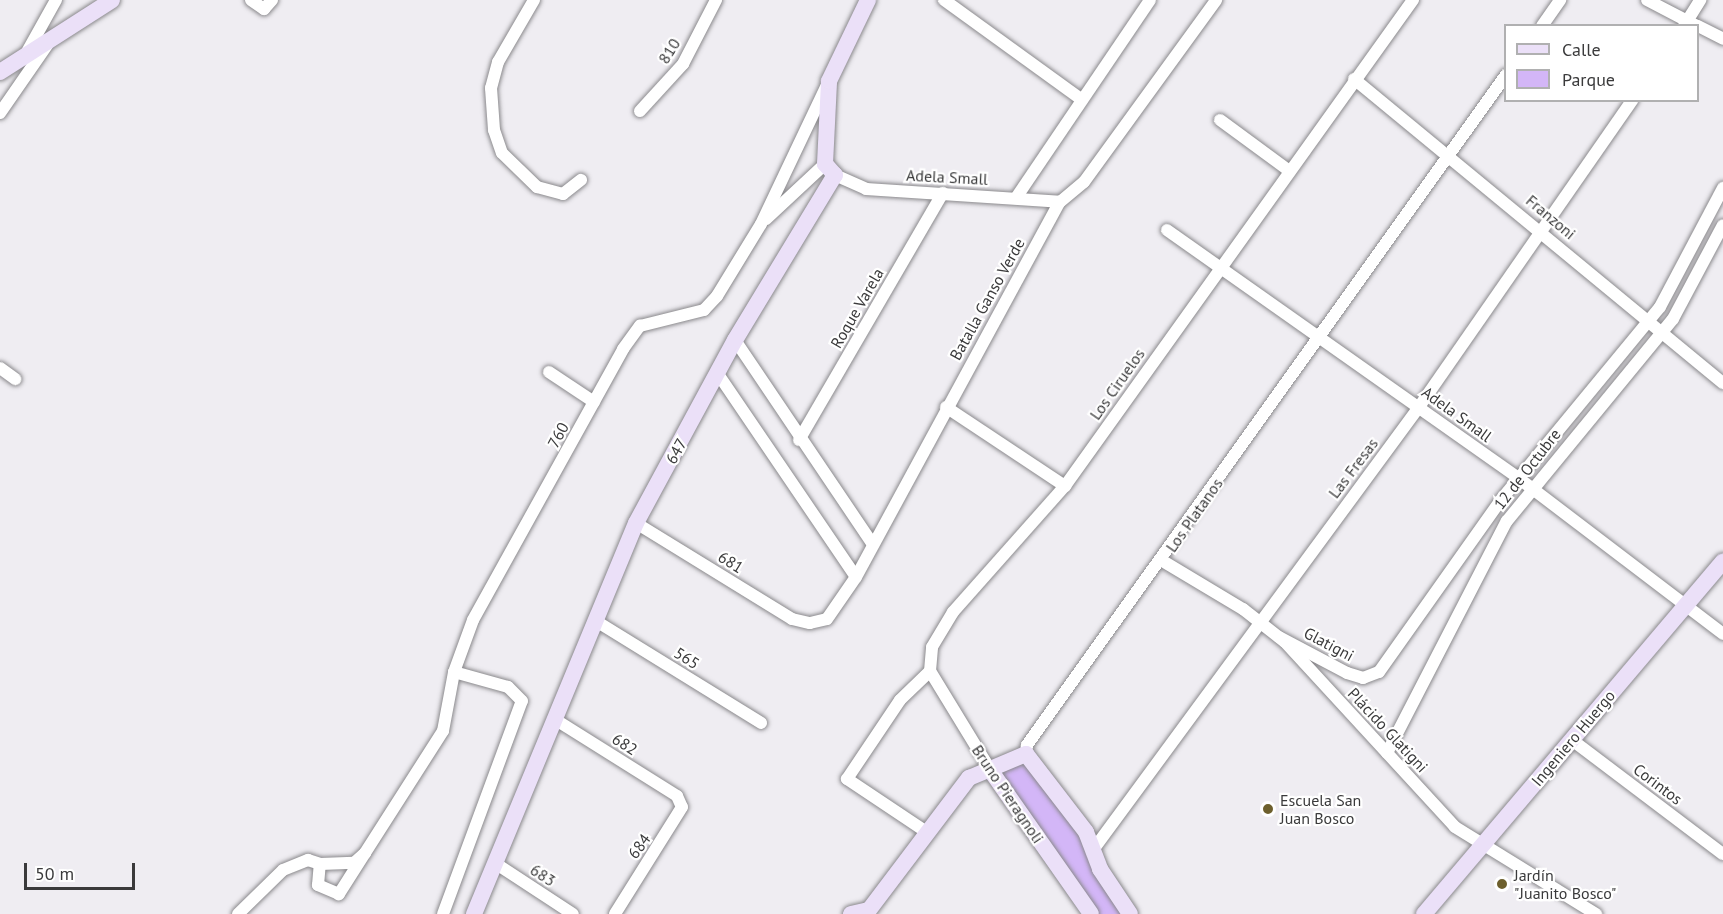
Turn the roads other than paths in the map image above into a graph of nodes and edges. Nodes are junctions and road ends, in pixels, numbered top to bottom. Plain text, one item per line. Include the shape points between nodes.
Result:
1 (56, 0) edge
2 (112, 0) edge
3 (251, 0) edge
4 (272, 0) edge
5 (534, 0) edge
6 (716, 0) edge
7 (868, 0) edge
8 (944, 0) edge
9 (1150, 0) edge
10 (1216, 0) edge
11 (1413, 0) edge
12 (1560, 0) edge
13 (1647, 0) edge
14 (1700, 0) edge
15 (1543, 24) edge
16 (1692, 24) edge
17 (1699, 27) edge
18 (1723, 39) edge
19 (47, 45) junction
20 (24, 58) junction
21 (0, 72) edge
22 (1504, 78) edge
23 (1354, 79) junction
24 (830, 81) junction
25 (1082, 100) junction
26 (1631, 102) edge
27 (640, 111) dead end
28 (0, 113) edge
29 (1220, 120) dead end
30 (1449, 152) junction
31 (830, 169) junction
32 (1288, 170) junction
33 (581, 180) dead end
34 (1723, 188) edge
35 (943, 193) junction
36 (1016, 198) junction
37 (1060, 202) junction
38 (761, 224) junction
39 (1723, 225) edge
40 (1167, 230) dead end
41 (1542, 231) junction
42 (1220, 267) junction
43 (1648, 321) junction
44 (1661, 332) junction
45 (1318, 339) junction
46 (735, 340) junction
47 (0, 368) edge
48 (549, 372) dead end
49 (718, 374) junction
50 (15, 379) dead end
51 (1723, 383) edge
52 (594, 402) junction
53 (946, 407) junction
54 (1419, 407) junction
55 (799, 440) junction
56 (1521, 480) junction
57 (1065, 486) junction
58 (1532, 489) junction
59 (636, 523) junction
60 (872, 543) junction
61 (1161, 560) junction
62 (1723, 562) edge
63 (856, 577) junction
64 (1685, 606) junction
65 (1259, 620) junction
66 (596, 621) junction
67 (810, 623) joint
68 (1723, 634) edge
69 (1279, 637) junction
70 (930, 671) junction
71 (454, 672) junction
72 (1364, 678) joint
73 (556, 720) junction
74 (761, 723) dead end
75 (1572, 740) junction
76 (1387, 753) junction
77 (1026, 754) junction
78 (991, 771) junction
79 (677, 796) joint
80 (925, 831) junction
81 (1484, 843) junction
82 (1093, 850) junction
83 (365, 853) junction
84 (1723, 854) edge
85 (495, 863) junction
86 (320, 864) junction
87 (872, 912) edge
88 (238, 914) edge
89 (443, 914) edge
90 (474, 914) edge
91 (573, 914) edge
92 (615, 914) edge
93 (851, 914) edge
94 (1091, 914) edge
95 (1130, 914) edge
96 (1424, 914) edge
97 (1596, 914) edge

1 - 20 street
2 - 19 street
3 - 4 street via 264,9
5 - 33 street via 498,62 491,88 494,130 502,153 537,187 564,194
6 - 27 street, 810 via 683,64
7 - 24 street, 647
8 - 25 street
9 - 25 street
10 - 37 street, Batalla Ganso Verde via 1084,182
11 - 23 street, Los Ciruelos
12 - 15 street
13 - 16 street
14 - 16 street
17 - 18 street
19 - 20 street
19 - 28 street
20 - 21 street
22 - 30 street, Los Platanos
23 - 30 street, Franzoni
23 - 32 street, Los Ciruelos
24 - 31 street, 647
24 - 38 street, 760
25 - 36 street
26 - 41 street, Las Fresas
29 - 32 street
30 - 41 street, Franzoni
30 - 45 street, Los Platanos
31 - 35 street, Adela Small via 866,189
31 - 38 street
31 - 46 street, 647
32 - 42 street, Los Ciruelos
34 - 43 street, 12 de Octubre
35 - 36 street, Adela Small
35 - 55 street, Roque Varela
36 - 37 street, Adela Small
37 - 53 street, Batalla Ganso Verde
38 - 52 street, 760 via 704,310 640,326
39 - 44 street, 12 de Octubre
40 - 42 street, Adela Small
41 - 43 street, Franzoni
41 - 54 street, Las Fresas
42 - 45 street, Adela Small
42 - 57 street, Los Ciruelos
43 - 44 street, Franzoni
43 - 56 street, 12 de Octubre
44 - 51 street, Franzoni
44 - 58 street, 12 de Octubre
45 - 54 street, Adela Small via 1339,348
45 - 61 street, Los Platanos
46 - 49 street, 647
46 - 55 street
47 - 50 street
48 - 52 street
49 - 59 street, 647
49 - 63 street
52 - 71 street, 760 via 473,620
53 - 57 street
53 - 60 street, Batalla Ganso Verde
54 - 56 street, Adela Small
54 - 65 street, Las Fresas
55 - 60 street
56 - 58 street, Adela Small
56 - 72 street, 12 de Octubre via 1500,501 1379,672
57 - 70 street, Los Ciruelos via 953,612 933,647
58 - 64 street, Adela Small
58 - 76 street, 12 de Octubre via 1506,521
59 - 66 street, 647
59 - 67 street, 681 via 792,619
60 - 63 street, Batalla Ganso Verde
61 - 65 street, Plácido Glatigni
61 - 77 street, Los Platanos via 1027,745
62 - 64 street, Ingeniero Huergo
63 - 67 street, Batalla Ganso Verde via 826,620
64 - 68 street, Adela Small
64 - 75 street, Ingeniero Huergo
65 - 69 street, Plácido Glatigni
65 - 82 street, Las Fresas
66 - 73 street, 647
66 - 74 street, 565
69 - 72 street, Glatigni
69 - 76 street, Plácido Glatigni
70 - 78 street, Bruno Pieragnoli
70 - 80 street via 900,700 847,779
71 - 83 street, 760 via 443,731
71 - 89 street via 508,687 522,701
73 - 79 street, 682
73 - 85 street, 647
75 - 81 street, Ingeniero Huergo
75 - 84 street, Corintos
76 - 81 street, Plácido Glatigni via 1455,827
77 - 78 street
77 - 82 street via 1086,832
78 - 80 street via 969,778
78 - 94 street, Bruno Pieragnoli
79 - 92 street, 684 via 682,807 676,822
80 - 87 street
81 - 96 street, Ingeniero Huergo
81 - 97 street, Plácido Glatigni
82 - 95 street
83 - 86 street via 354,863
83 - 86 street, 760 via 339,894 318,885
85 - 90 street, 647
85 - 91 street, 683
86 - 88 street via 308,860 282,870
87 - 93 street

